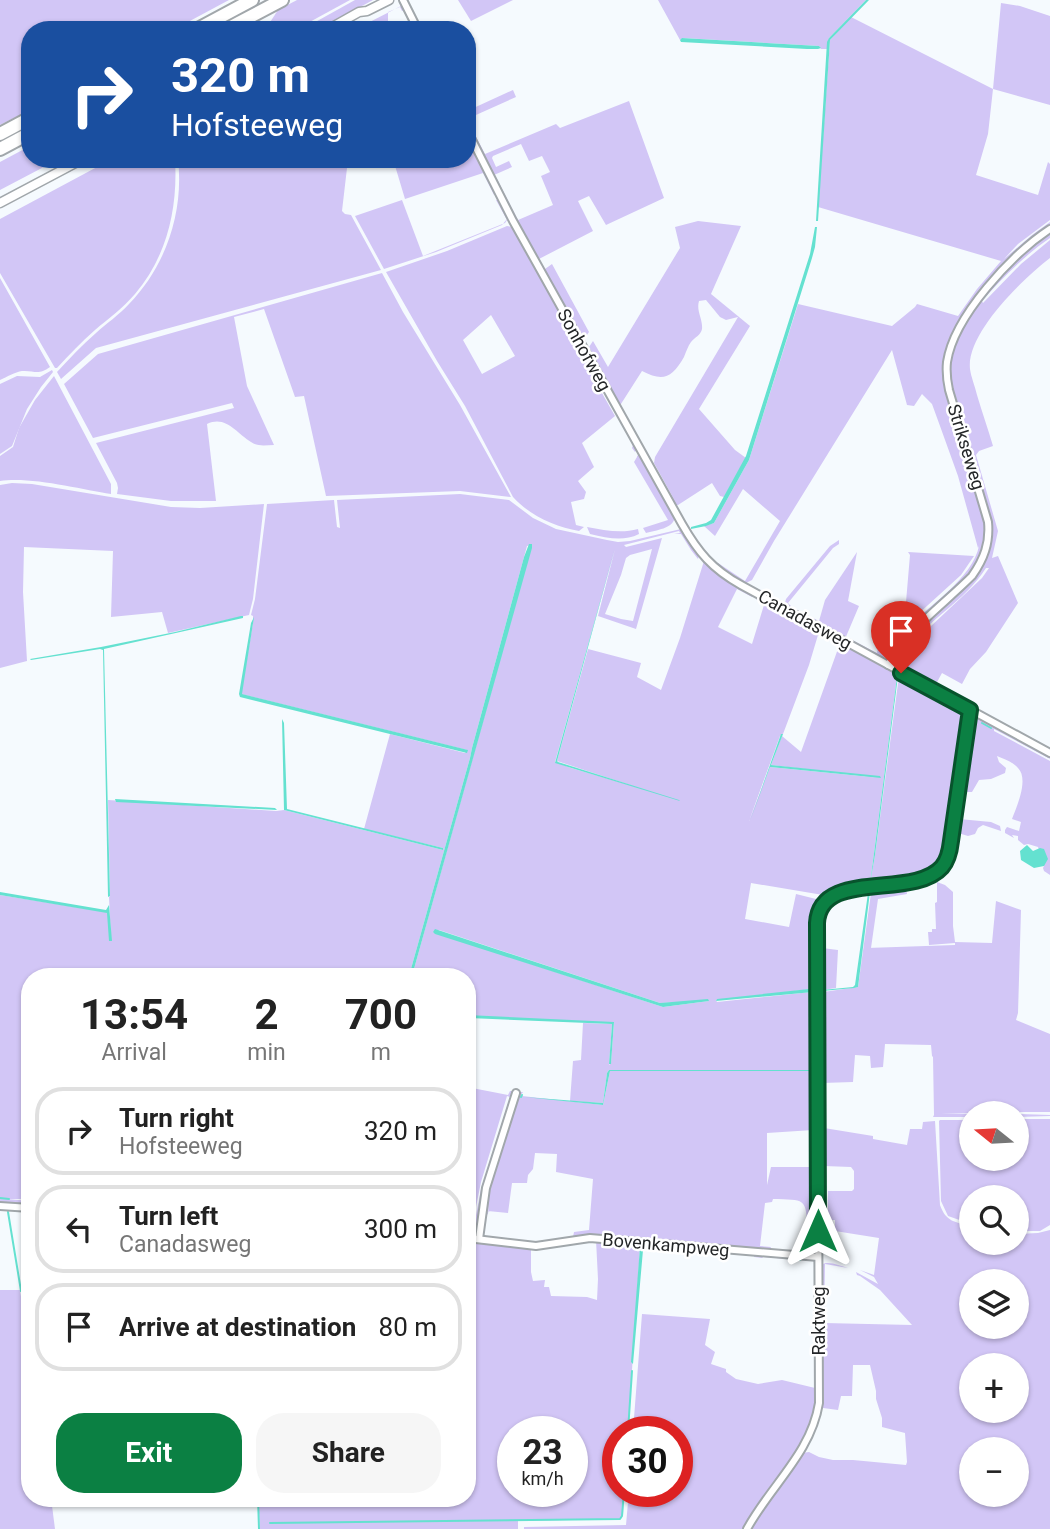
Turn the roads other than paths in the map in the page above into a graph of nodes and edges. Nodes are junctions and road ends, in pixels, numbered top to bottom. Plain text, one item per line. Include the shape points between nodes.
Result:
1 (252, 0) edge
2 (282, 0) edge
3 (377, 0) edge
4 (389, 0) edge
5 (403, 0) edge
6 (359, 12) junction
7 (213, 21) edge
8 (242, 21) edge
9 (343, 21) edge
10 (414, 21) edge
11 (21, 123) edge
12 (0, 134) edge
13 (21, 138) edge
14 (476, 148) edge
15 (0, 149) edge
16 (66, 168) edge
17 (0, 204) edge
18 (1050, 229) edge
19 (710, 564) joint
20 (888, 666) junction
21 (970, 710) junction
22 (1050, 753) edge
23 (516, 1093) dead end
24 (0, 1206) edge
25 (21, 1207) edge
26 (476, 1239) edge
27 (479, 1239) junction
28 (818, 1257) junction
29 (747, 1529) edge

1 - 7 highway
2 - 8 highway
3 - 6 street
4 - 6 street
5 - 10 street
6 - 9 street
11 - 12 highway
13 - 15 highway
14 - 19 street, Sonhofweg via 668,500
16 - 17 street
18 - 20 street, Strikseweg via 985,289 962,325 947,362 949,390 988,522 986,552 972,576 915,628
19 - 20 street, Canadasweg
20 - 21 street, Canadasweg
21 - 22 street, Canadasweg
21 - 28 street, Raktweg via 950,852 942,867 924,879 841,892 825,900 819,911
23 - 27 street via 486,1188
24 - 25 street
26 - 27 street, Bovenkampweg
27 - 28 street, Bovenkampweg via 536,1246 590,1238
28 - 29 street, Raktweg via 816,1417 804,1447

